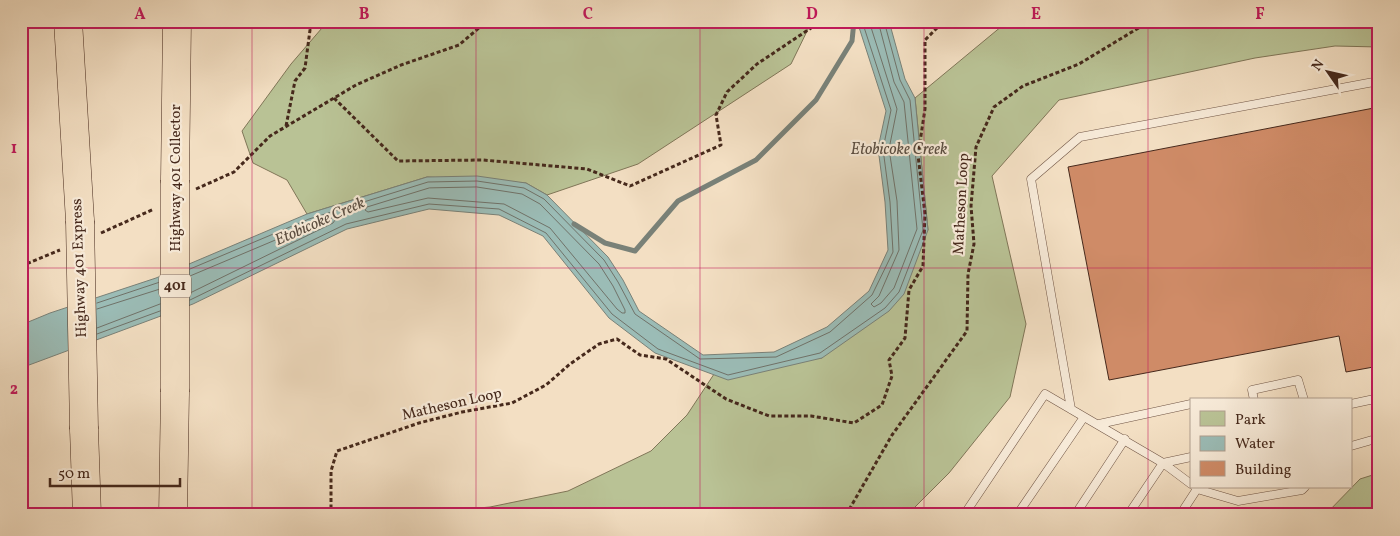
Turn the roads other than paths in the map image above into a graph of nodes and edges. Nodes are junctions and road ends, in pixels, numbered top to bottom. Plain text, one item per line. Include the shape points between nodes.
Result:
1 (68, 21) edge
2 (178, 21) edge
3 (1379, 81) edge
4 (1254, 398) edge
5 (1303, 398) edge
6 (1379, 398) edge
7 (1190, 404) edge
8 (1352, 404) edge
9 (1071, 409) junction
10 (1084, 417) junction
11 (1099, 424) junction
12 (1379, 438) edge
13 (1125, 439) junction
14 (1352, 446) edge
15 (1190, 457) edge
16 (1163, 463) junction
17 (1190, 484) edge
18 (1194, 488) edge
19 (1197, 488) edge
20 (1304, 488) edge
21 (87, 515) edge
22 (173, 515) edge
23 (964, 515) edge
24 (1017, 515) edge
25 (1074, 515) edge
26 (1128, 515) edge
27 (1180, 515) edge

1 - 21 highway, Highway 401 Express, bridge via 87,229 84,429
2 - 22 highway, Highway 401 Collector / 401, bridge via 182,186
3 - 9 lane via 1080,137 1031,179
4 - 5 lane via 1252,390 1298,380
6 - 8 lane
7 - 11 lane
9 - 10 lane
9 - 23 lane via 1045,394
10 - 11 lane
10 - 24 lane
11 - 13 lane
12 - 14 lane
13 - 16 lane
13 - 25 lane
15 - 16 lane
16 - 17 lane
16 - 26 lane
18 - 27 lane
19 - 20 lane via 1238,501

